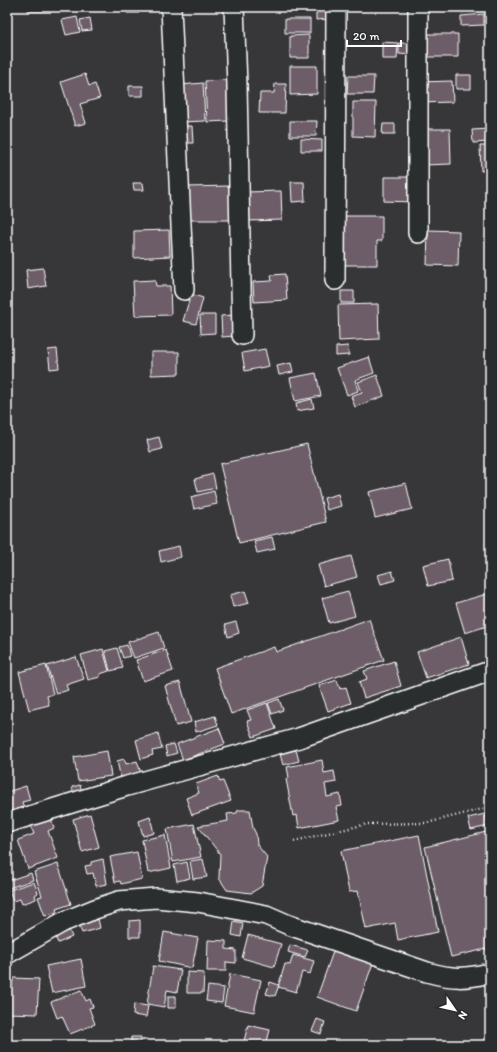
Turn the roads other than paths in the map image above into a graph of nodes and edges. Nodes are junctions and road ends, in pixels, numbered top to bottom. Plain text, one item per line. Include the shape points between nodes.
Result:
1 (171, 7) edge
2 (234, 7) edge
3 (336, 7) edge
4 (418, 7) edge
5 (418, 233) dead end
6 (335, 280) dead end
7 (184, 290) dead end
8 (242, 335) dead end
9 (490, 671) edge
10 (7, 823) edge
11 (7, 954) edge
12 (490, 973) edge

1 - 7 street
2 - 8 street
3 - 6 street
4 - 5 street
9 - 10 street via 299,738
11 - 12 street via 63,922 95,908 120,901 156,898 198,902 266,915 448,978

